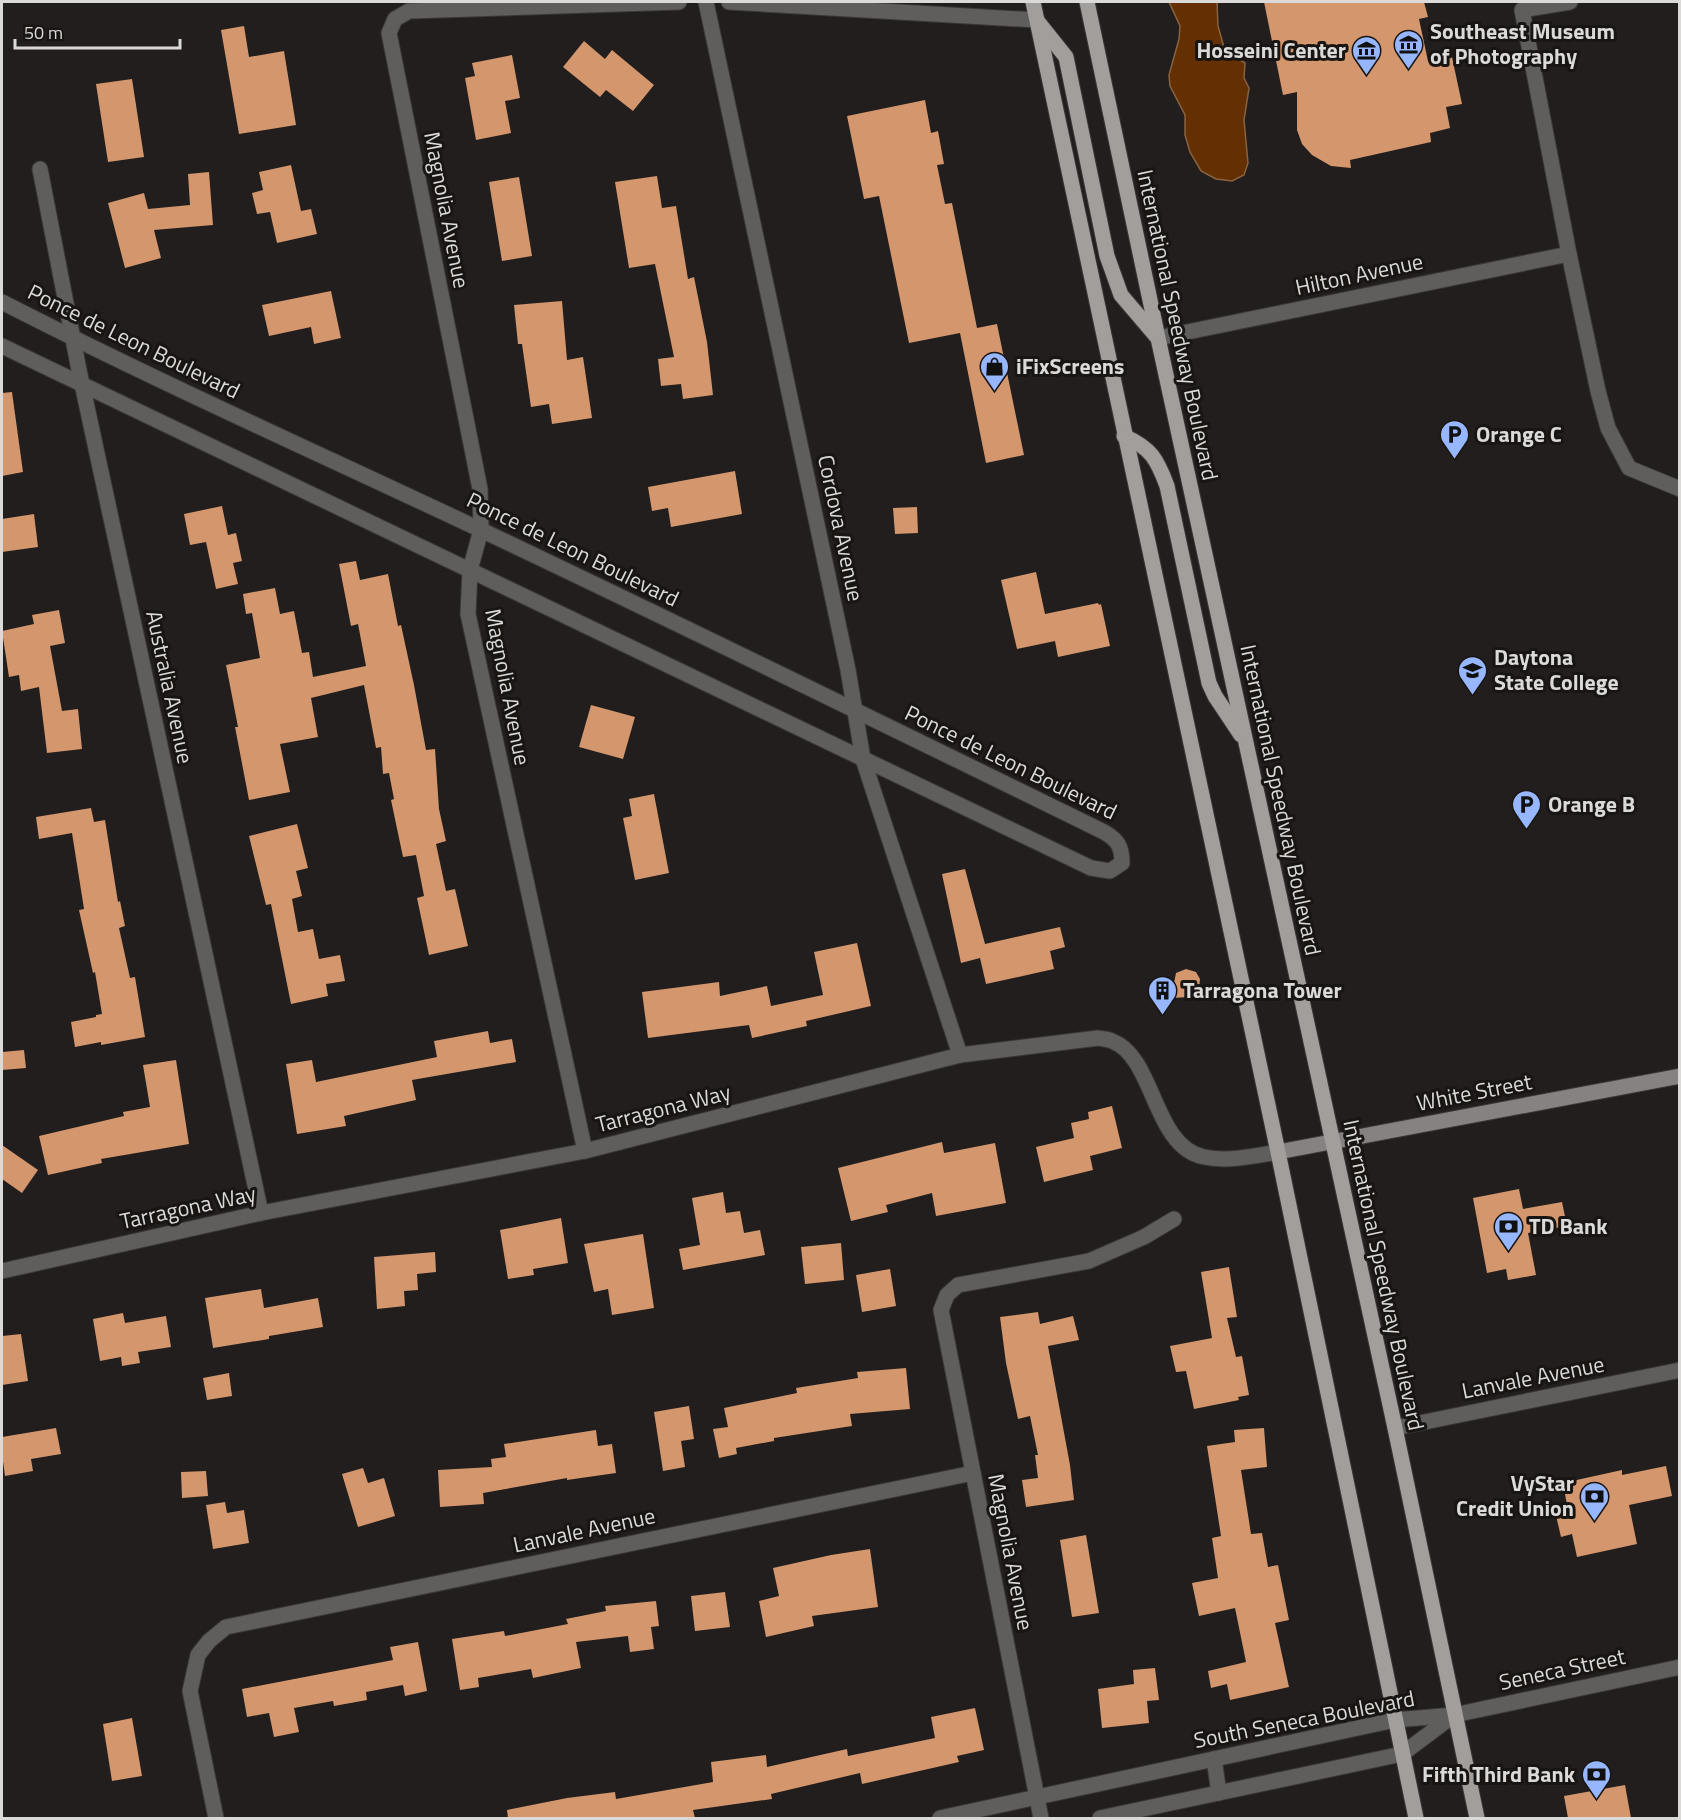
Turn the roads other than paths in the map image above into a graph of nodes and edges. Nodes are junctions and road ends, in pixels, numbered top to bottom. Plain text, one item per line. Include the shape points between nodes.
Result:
1 (680, 2) edge
2 (706, 2) edge
3 (729, 2) edge
4 (1033, 2) edge
5 (1087, 2) edge
6 (1570, 2) edge
7 (1037, 20) junction
8 (40, 169) dead end
9 (1569, 254) junction
10 (2, 302) edge
11 (1158, 338) junction
12 (74, 339) junction
13 (2, 346) edge
14 (82, 385) junction
15 (1124, 436) junction
16 (1680, 489) edge
17 (481, 530) junction
18 (470, 570) junction
19 (855, 710) junction
20 (1245, 740) junction
21 (864, 759) junction
22 (960, 1055) junction
23 (1680, 1076) edge
24 (1332, 1142) junction
25 (585, 1151) junction
26 (1278, 1152) junction
27 (261, 1213) junction
28 (1174, 1219) dead end
29 (2, 1271) edge
30 (1680, 1370) edge
31 (1395, 1428) junction
32 (973, 1473) junction
33 (1680, 1667) edge
34 (1454, 1715) junction
35 (1395, 1720) junction
36 (1402, 1754) junction
37 (1214, 1759) junction
38 (1219, 1793) junction
39 (1037, 1798) junction
40 (216, 1818) edge
41 (940, 1818) edge
42 (1041, 1818) edge
43 (1100, 1818) edge
44 (1416, 1818) edge
45 (1477, 1818) edge

1 - 17 street, Magnolia Avenue via 409,11 395,19 389,33 480,489
2 - 19 street, Cordova Avenue
3 - 7 street
4 - 7 main road
5 - 11 main road, International Speedway Boulevard
6 - 9 street via 1522,10
7 - 11 main road via 1066,57 1107,256 1122,295
7 - 15 main road
8 - 12 street, Australia Avenue
9 - 11 street, Hilton Avenue
9 - 16 street via 1608,428 1629,468
10 - 12 street, Ponce de Leon Boulevard
11 - 20 main road, International Speedway Boulevard
12 - 14 street, Australia Avenue
12 - 17 street, Ponce de Leon Boulevard
13 - 14 street, Ponce de Leon Boulevard
14 - 18 street, Ponce de Leon Boulevard
14 - 27 street, Australia Avenue
15 - 20 main road via 1152,452 1161,468 1209,683
15 - 26 main road
17 - 18 street, Magnolia Avenue
17 - 19 street, Ponce de Leon Boulevard
18 - 21 street, Ponce de Leon Boulevard
18 - 25 street, Magnolia Avenue via 468,614
19 - 21 street, Cordova Avenue
19 - 21 street, Ponce de Leon Boulevard via 1114,838 1122,849 1122,863 1110,871 1091,868
20 - 24 main road, International Speedway Boulevard
21 - 22 street, Cordova Avenue
22 - 25 street, Tarragona Way
22 - 26 street, Tarragona Way via 1098,1038 1113,1041 1123,1047 1140,1069 1166,1124 1183,1147 1202,1157 1228,1159
23 - 24 street, White Street
24 - 26 street, White Street
24 - 31 main road, International Speedway Boulevard
25 - 27 street, Tarragona Way
26 - 35 main road
27 - 29 street, Tarragona Way
28 - 32 street, Magnolia Avenue via 1089,1261 958,1285 947,1295 941,1310
30 - 31 street, Lanvale Avenue
31 - 34 main road, International Speedway Boulevard
32 - 39 street, Magnolia Avenue
32 - 40 street, Lanvale Avenue via 226,1627 198,1655 190,1691
33 - 34 street, Seneca Street
34 - 35 street, South Seneca Boulevard
34 - 36 street, South Seneca Boulevard
34 - 45 main road, International Speedway Boulevard
35 - 36 main road
35 - 37 street, South Seneca Boulevard
36 - 38 street, South Seneca Boulevard
36 - 44 main road
37 - 38 street
37 - 39 street, South Seneca Boulevard
38 - 43 street, South Seneca Boulevard
39 - 41 street, South Seneca Boulevard
39 - 42 street, Magnolia Avenue

